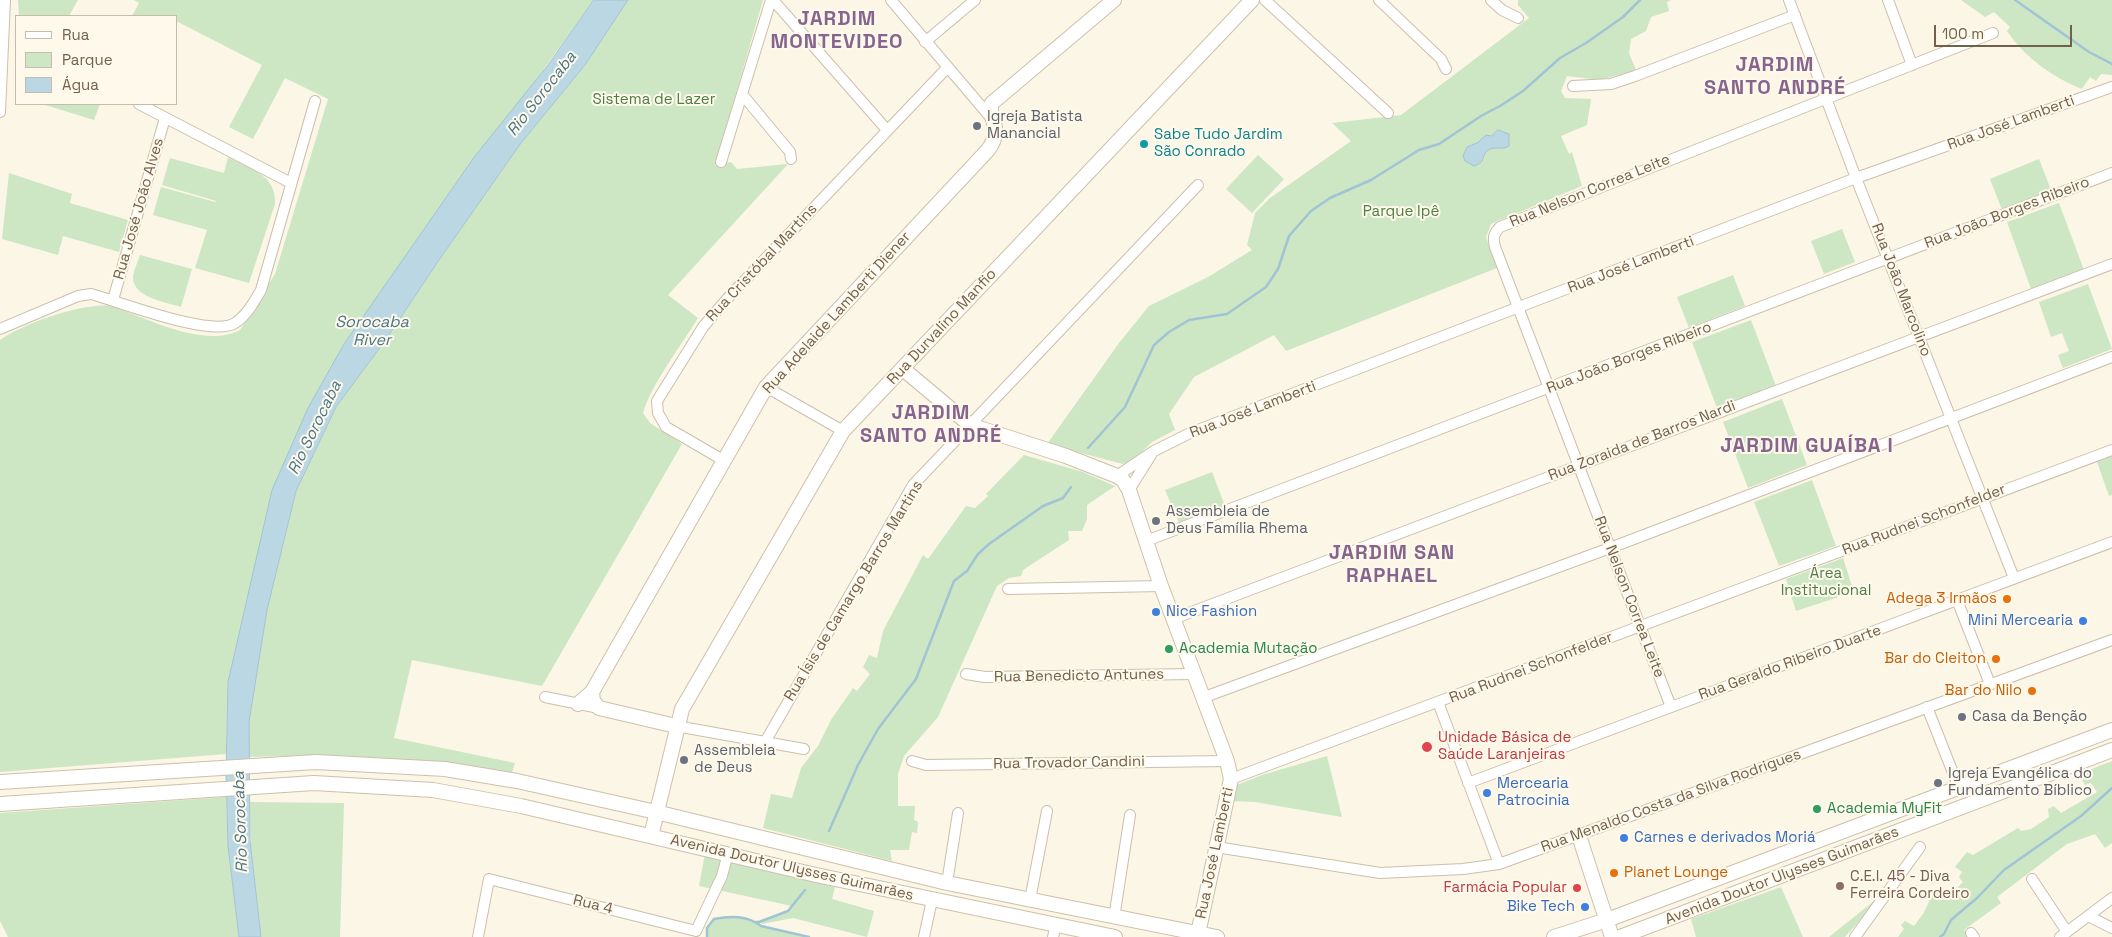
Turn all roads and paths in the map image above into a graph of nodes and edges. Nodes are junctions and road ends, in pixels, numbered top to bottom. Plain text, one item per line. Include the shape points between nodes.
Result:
1 (5, 0) edge
2 (772, 0) edge
3 (891, 0) edge
4 (975, 0) edge
5 (1114, 0) edge
6 (1252, 0) edge
7 (1265, 0) edge
8 (1379, 0) edge
9 (1491, 0) edge
10 (1790, 0) edge
11 (1888, 0) edge
12 (1795, 15) junction
13 (1518, 18) dead end
14 (1993, 33) dead end
15 (925, 42) junction
16 (2, 45) edge
17 (15, 46) edge
18 (1912, 65) junction
19 (947, 68) junction
20 (1446, 69) dead end
21 (1573, 86) dead end
22 (2112, 87) edge
23 (1004, 93) junction
24 (742, 94) junction
25 (972, 95) junction
26 (1825, 98) junction
27 (315, 101) dead end
28 (141, 105) edge
29 (0, 112) edge
30 (1388, 113) dead end
31 (165, 118) junction
32 (996, 124) junction
33 (887, 130) junction
34 (791, 159) dead end
35 (721, 162) dead end
36 (2112, 173) edge
37 (1856, 178) junction
38 (291, 183) junction
39 (1198, 186) dead end
40 (1888, 258) junction
41 (2112, 264) edge
42 (113, 300) junction
43 (1519, 308) junction
44 (0, 328) edge
45 (1919, 337) junction
46 (2112, 357) edge
47 (903, 369) junction
48 (766, 387) junction
49 (1550, 389) junction
50 (1951, 418) junction
51 (970, 425) junction
52 (843, 431) junction
53 (2112, 450) edge
54 (1154, 451) junction
55 (724, 460) junction
56 (1579, 465) junction
57 (1116, 476) junction
58 (1129, 490) junction
59 (1983, 498) junction
60 (1146, 541) junction
61 (2112, 542) edge
62 (1610, 548) junction
63 (2014, 578) junction
64 (1160, 586) junction
65 (1008, 589) dead end
66 (1957, 600) junction
67 (1173, 619) junction
68 (1640, 626) junction
69 (2112, 640) edge
70 (966, 674) dead end
71 (1193, 674) junction
72 (1990, 684) junction
73 (592, 692) junction
74 (545, 697) dead end
75 (1202, 698) junction
76 (1438, 702) junction
77 (578, 704) junction
78 (1671, 707) junction
79 (1927, 707) junction
80 (599, 708) junction
81 (676, 726) junction
82 (2112, 730) edge
83 (765, 742) junction
84 (804, 750) dead end
85 (2112, 750) edge
86 (912, 761) dead end
87 (1227, 761) junction
88 (1231, 779) junction
89 (0, 782) edge
90 (1468, 782) junction
91 (1959, 788) junction
92 (0, 804) edge
93 (1046, 811) dead end
94 (656, 812) junction
95 (958, 813) dead end
96 (1130, 815) dead end
97 (651, 836) junction
98 (1579, 836) junction
99 (1216, 847) junction
100 (1920, 847) dead end
101 (728, 853) junction
102 (1499, 864) junction
103 (931, 879) junction
104 (2032, 879) dead end
105 (948, 883) junction
106 (2112, 898) edge
107 (932, 900) junction
108 (1030, 900) junction
109 (2088, 916) junction
110 (1114, 918) junction
111 (1607, 920) junction
112 (2112, 928) edge
113 (1055, 931) edge
114 (1198, 934) junction
115 (2064, 935) edge
116 (478, 937) edge
117 (924, 937) edge
118 (1115, 937) edge
119 (1217, 937) edge
120 (1554, 937) edge
121 (1612, 937) edge
122 (1620, 937) edge
123 (1855, 937) edge

1 - 16 street
2 - 24 street
2 - 33 street
3 - 15 street
4 - 15 street
5 - 23 main road
6 - 47 main road, Rua Durvalino Manfio
7 - 30 street
8 - 20 street via 1441,59
9 - 13 street
10 - 12 street, Rua João Marcolino
11 - 18 street
12 - 21 street via 1611,84
12 - 26 street, Rua João Marcolino
14 - 18 street, Rua Nelson Correa Leite
15 - 19 street
16 - 17 street
16 - 29 street
18 - 26 street, Rua Nelson Correa Leite
19 - 25 street
19 - 33 street, Rua Cristóbal Martins
22 - 37 street, Rua José Lamberti
23 - 25 street via 994,99
23 - 32 main road, Rua Adelaide Lamberti Diener via 990,106
24 - 34 street via 790,152
24 - 35 street
25 - 32 street
26 - 37 street, Rua João Marcolino
26 - 43 street, Rua Nelson Correa Leite via 1500,227 1493,238 1495,247
27 - 38 street
28 - 31 street
31 - 38 street
31 - 42 street, Rua José João Alves
32 - 48 main road, Rua Adelaide Lamberti Diener via 993,143 988,150
33 - 55 street, Rua Cristóbal Martins via 703,327 657,401 658,413 666,427
36 - 40 street, Rua João Borges Ribeiro
37 - 40 street, Rua João Marcolino
37 - 43 street, Rua José Lamberti
38 - 42 street via 261,290 249,310 234,324 212,328 178,321
39 - 51 street, Rua Ísis de Camargo Barros Martins
40 - 45 street, Rua João Marcolino
40 - 49 street, Rua João Borges Ribeiro
41 - 45 street, Rua Zoraida de Barros Nardi
42 - 44 street via 91,294 78,296
43 - 49 street, Rua Nelson Correa Leite
43 - 54 street, Rua José Lamberti via 1190,434
45 - 50 street, Rua João Marcolino
45 - 56 street, Rua Zoraida de Barros Nardi
46 - 50 street
47 - 51 main road
47 - 52 main road, Rua Durvalino Manfio
48 - 52 street
48 - 55 main road, Rua Adelaide Lamberti Diener
49 - 56 street, Rua Nelson Correa Leite
49 - 60 street, Rua João Borges Ribeiro
50 - 59 street, Rua João Marcolino
50 - 62 street
51 - 57 main road
51 - 83 street, Rua Ísis de Camargo Barros Martins via 913,485
52 - 81 main road, Rua Durvalino Manfio via 682,709
53 - 59 street, Rua Rudnei Schonfelder
54 - 57 street, Rua José Lamberti
54 - 58 street
55 - 73 main road, Rua Adelaide Lamberti Diener
56 - 62 street, Rua Nelson Correa Leite
56 - 67 street, Rua Zoraida de Barros Nardi
57 - 58 main road, Rua José Lamberti
58 - 60 main road, Rua José Lamberti
59 - 63 street, Rua João Marcolino
59 - 68 street, Rua Rudnei Schonfelder
60 - 64 main road, Rua José Lamberti
61 - 63 street, Rua Geraldo Ribeiro Duarte
62 - 68 street, Rua Nelson Correa Leite
62 - 75 street
63 - 66 street, Rua Geraldo Ribeiro Duarte
64 - 65 street
64 - 67 main road, Rua José Lamberti
66 - 72 street
66 - 78 street, Rua Geraldo Ribeiro Duarte
67 - 71 main road, Rua José Lamberti
68 - 76 street, Rua Rudnei Schonfelder
68 - 78 street, Rua Nelson Correa Leite
69 - 72 street, Rua Menaldo Costa da Silva Rodrigues
70 - 71 street, Rua Benedicto Antunes via 986,677
71 - 75 main road, Rua José Lamberti
72 - 79 street, Rua Menaldo Costa da Silva Rodrigues
73 - 77 main road, Rua Adelaide Lamberti Diener
73 - 80 main road via 593,701
74 - 77 street
75 - 87 main road, Rua José Lamberti
76 - 88 street, Rua Rudnei Schonfelder
76 - 90 street
77 - 80 street
78 - 90 street, Rua Geraldo Ribeiro Duarte
79 - 91 street
79 - 98 street, Rua Menaldo Costa da Silva Rodrigues
80 - 81 main road
81 - 83 street
81 - 94 main road, Rua Durvalino Manfio
82 - 91 main road, Avenida Doutor Ulysses Guimarães
83 - 84 street
85 - 122 main road, Avenida Doutor Ulysses Guimarães
86 - 87 street, Rua Trovador Candini via 926,765
87 - 88 main road, Rua José Lamberti
88 - 99 main road, Rua José Lamberti
89 - 94 main road, Avenida Doutor Ulysses Guimarães via 316,762 425,767 517,781
90 - 102 street
91 - 111 main road, Avenida Doutor Ulysses Guimarães
92 - 97 main road, Avenida Doutor Ulysses Guimarães via 314,784 426,790 521,806
93 - 108 street
94 - 97 main road, Avenida Doutor Ulysses Guimarães
94 - 103 main road, Avenida Doutor Ulysses Guimarães
95 - 105 street
96 - 110 street
97 - 101 main road, Avenida Doutor Ulysses Guimarães
98 - 102 street, Rua Menaldo Costa da Silva Rodrigues
98 - 111 main road
99 - 102 street, Rua Menaldo Costa da Silva Rodrigues via 1380,873
99 - 114 main road, Rua José Lamberti
100 - 123 street
101 - 107 main road, Avenida Doutor Ulysses Guimarães
101 - 116 street, Rua 4 via 722,876 696,931 489,879
103 - 105 main road, Avenida Doutor Ulysses Guimarães
103 - 107 main road, Avenida Doutor Ulysses Guimarães
104 - 115 street
105 - 108 main road, Avenida Doutor Ulysses Guimarães
106 - 109 street
107 - 113 main road, Avenida Doutor Ulysses Guimarães
107 - 117 street
108 - 110 main road, Avenida Doutor Ulysses Guimarães
109 - 112 street
109 - 115 street
110 - 114 main road, Avenida Doutor Ulysses Guimarães
111 - 120 main road, Avenida Doutor Ulysses Guimarães
111 - 121 main road
113 - 118 main road, Avenida Doutor Ulysses Guimarães
114 - 119 main road, Avenida Doutor Ulysses Guimarães

